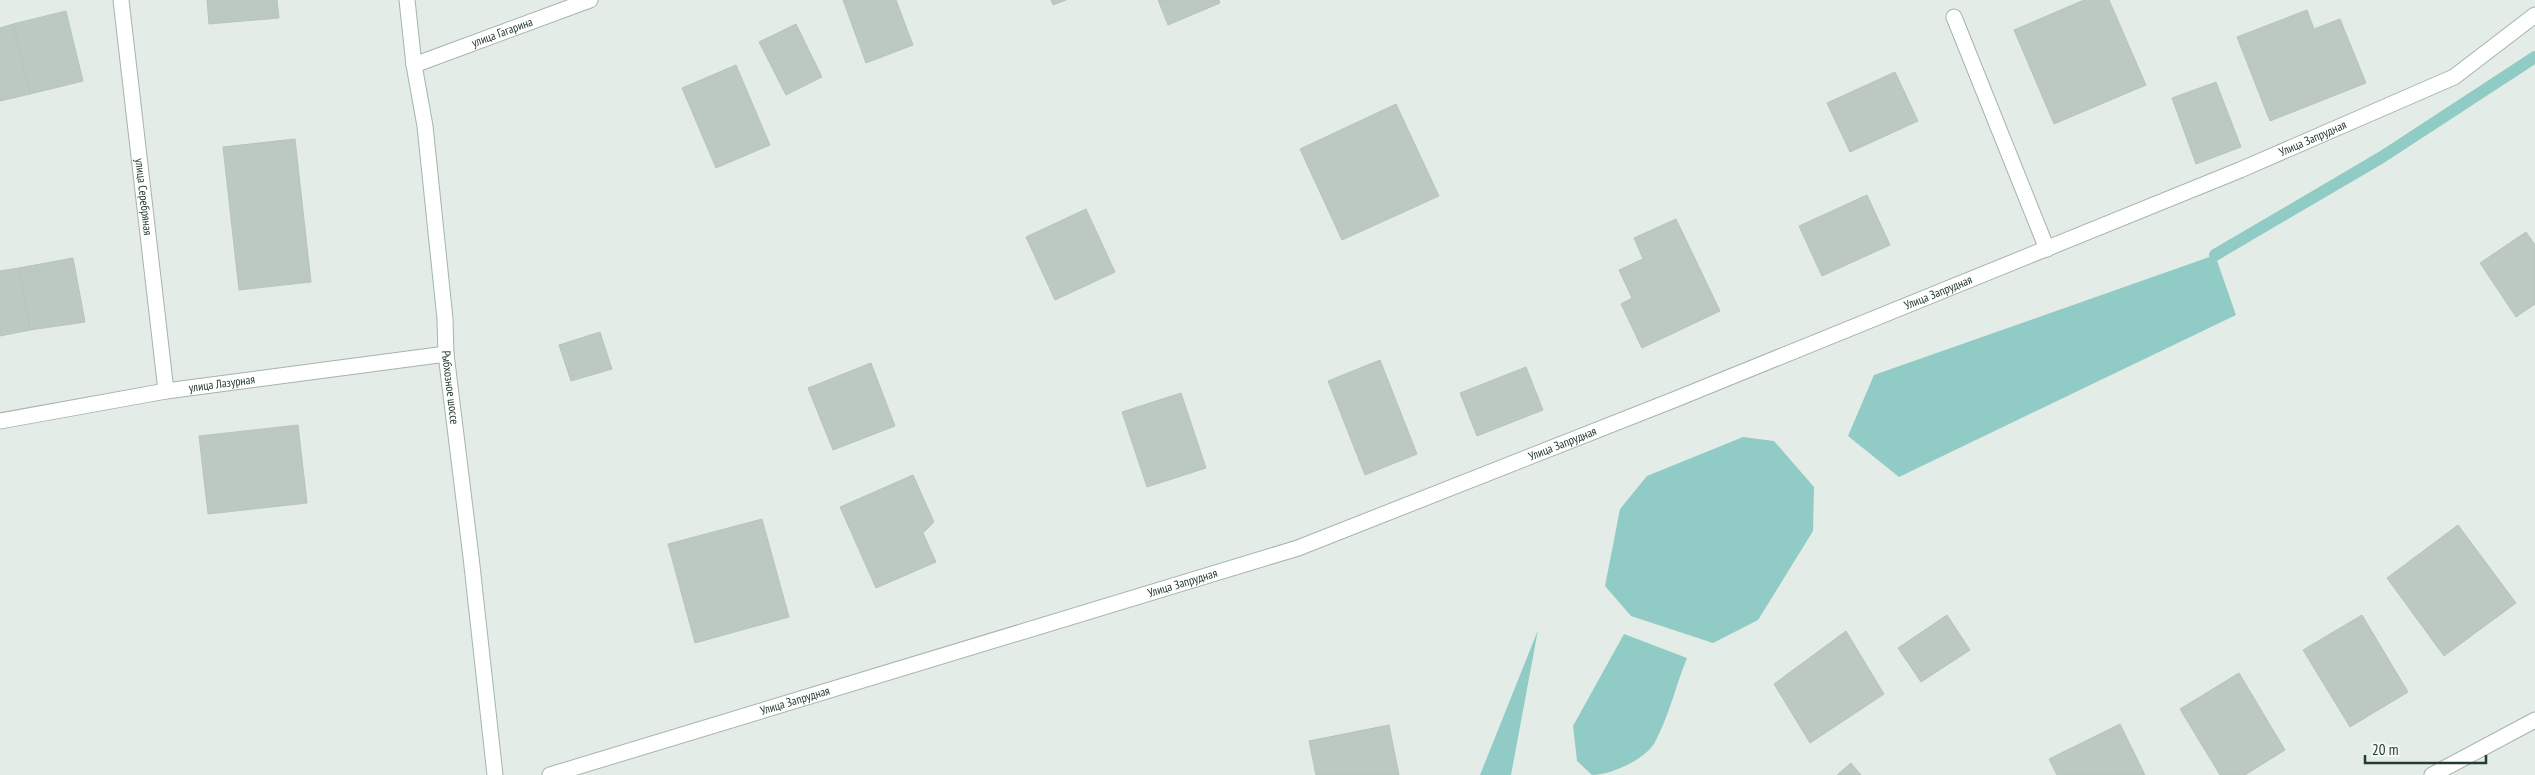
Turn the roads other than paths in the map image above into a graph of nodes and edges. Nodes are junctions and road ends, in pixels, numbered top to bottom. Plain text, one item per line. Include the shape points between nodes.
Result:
1 (122, 0) edge
2 (407, 0) edge
3 (590, 0) edge
4 (2535, 14) edge
5 (1954, 17) dead end
6 (414, 65) junction
7 (2047, 249) junction
8 (446, 354) junction
9 (166, 392) junction
10 (0, 421) edge
11 (2535, 720) edge
12 (495, 775) edge
13 (550, 775) edge
14 (2432, 775) edge

1 - 9 street, улица Серебряная
2 - 6 street, Рыбхозное шоссе
3 - 6 street, улица Гагарина
4 - 7 street, Улица Запрудная via 2454,77
5 - 7 street
6 - 8 street, Рыбхозное шоссе via 425,126
7 - 13 street, Улица Запрудная via 1298,548
8 - 9 street, улица Лазурная
8 - 12 street, Рыбхозное шоссе
9 - 10 street, улица Лазурная
11 - 14 street

